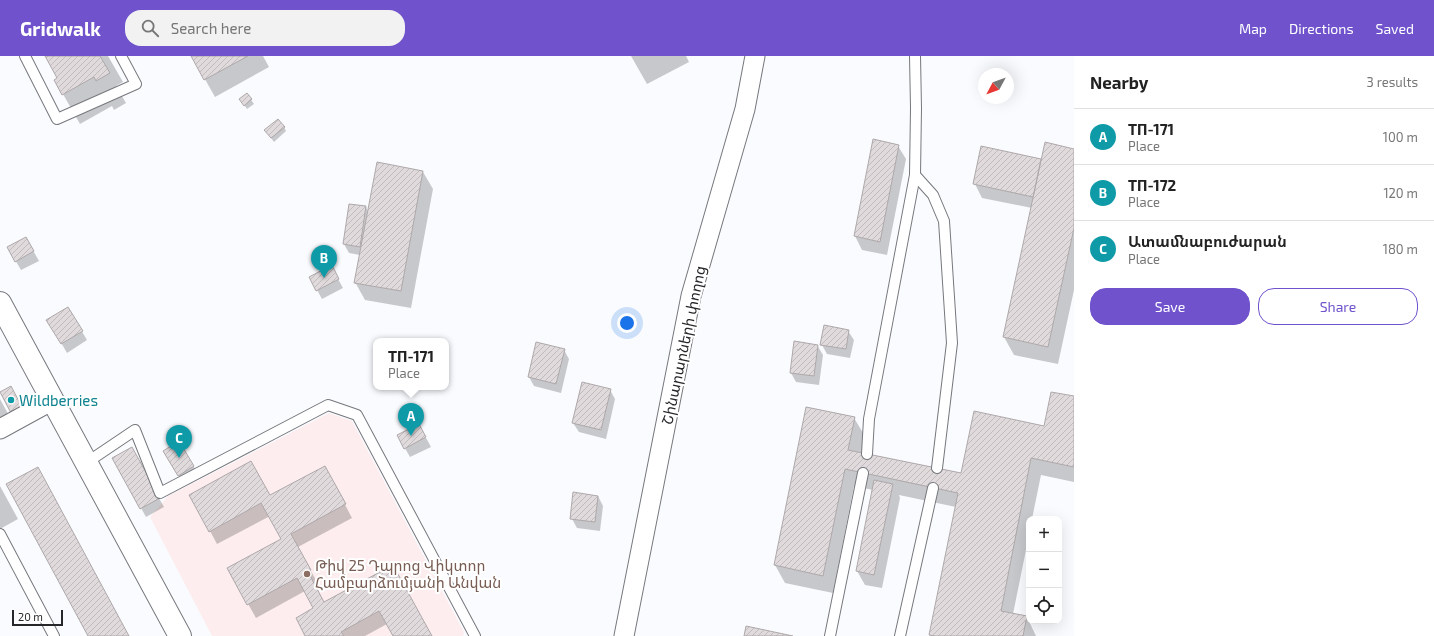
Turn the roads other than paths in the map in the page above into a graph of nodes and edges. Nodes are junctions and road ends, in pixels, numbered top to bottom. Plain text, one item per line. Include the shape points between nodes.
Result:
1 (25, 56) edge
2 (121, 56) edge
3 (755, 56) edge
4 (915, 56) edge
5 (915, 175) junction
6 (0, 302) edge
7 (53, 400) junction
8 (0, 429) edge
9 (867, 454) dead end
10 (86, 463) junction
11 (937, 468) dead end
12 (864, 473) dead end
13 (933, 488) dead end
14 (0, 534) edge
15 (54, 636) edge
16 (180, 636) edge
17 (475, 636) edge
18 (624, 636) edge
19 (830, 636) edge
20 (900, 636) edge

1 - 2 lane via 57,119 136,84
3 - 18 street, Շինարարների փողոց via 745,109 691,296
4 - 5 lane
5 - 9 lane via 869,419
5 - 11 lane via 933,194 944,221 952,343
6 - 7 street
7 - 8 street
7 - 10 street
10 - 16 street
10 - 17 lane via 135,430 160,493 328,405 357,415
12 - 19 lane
13 - 20 lane
14 - 15 lane

